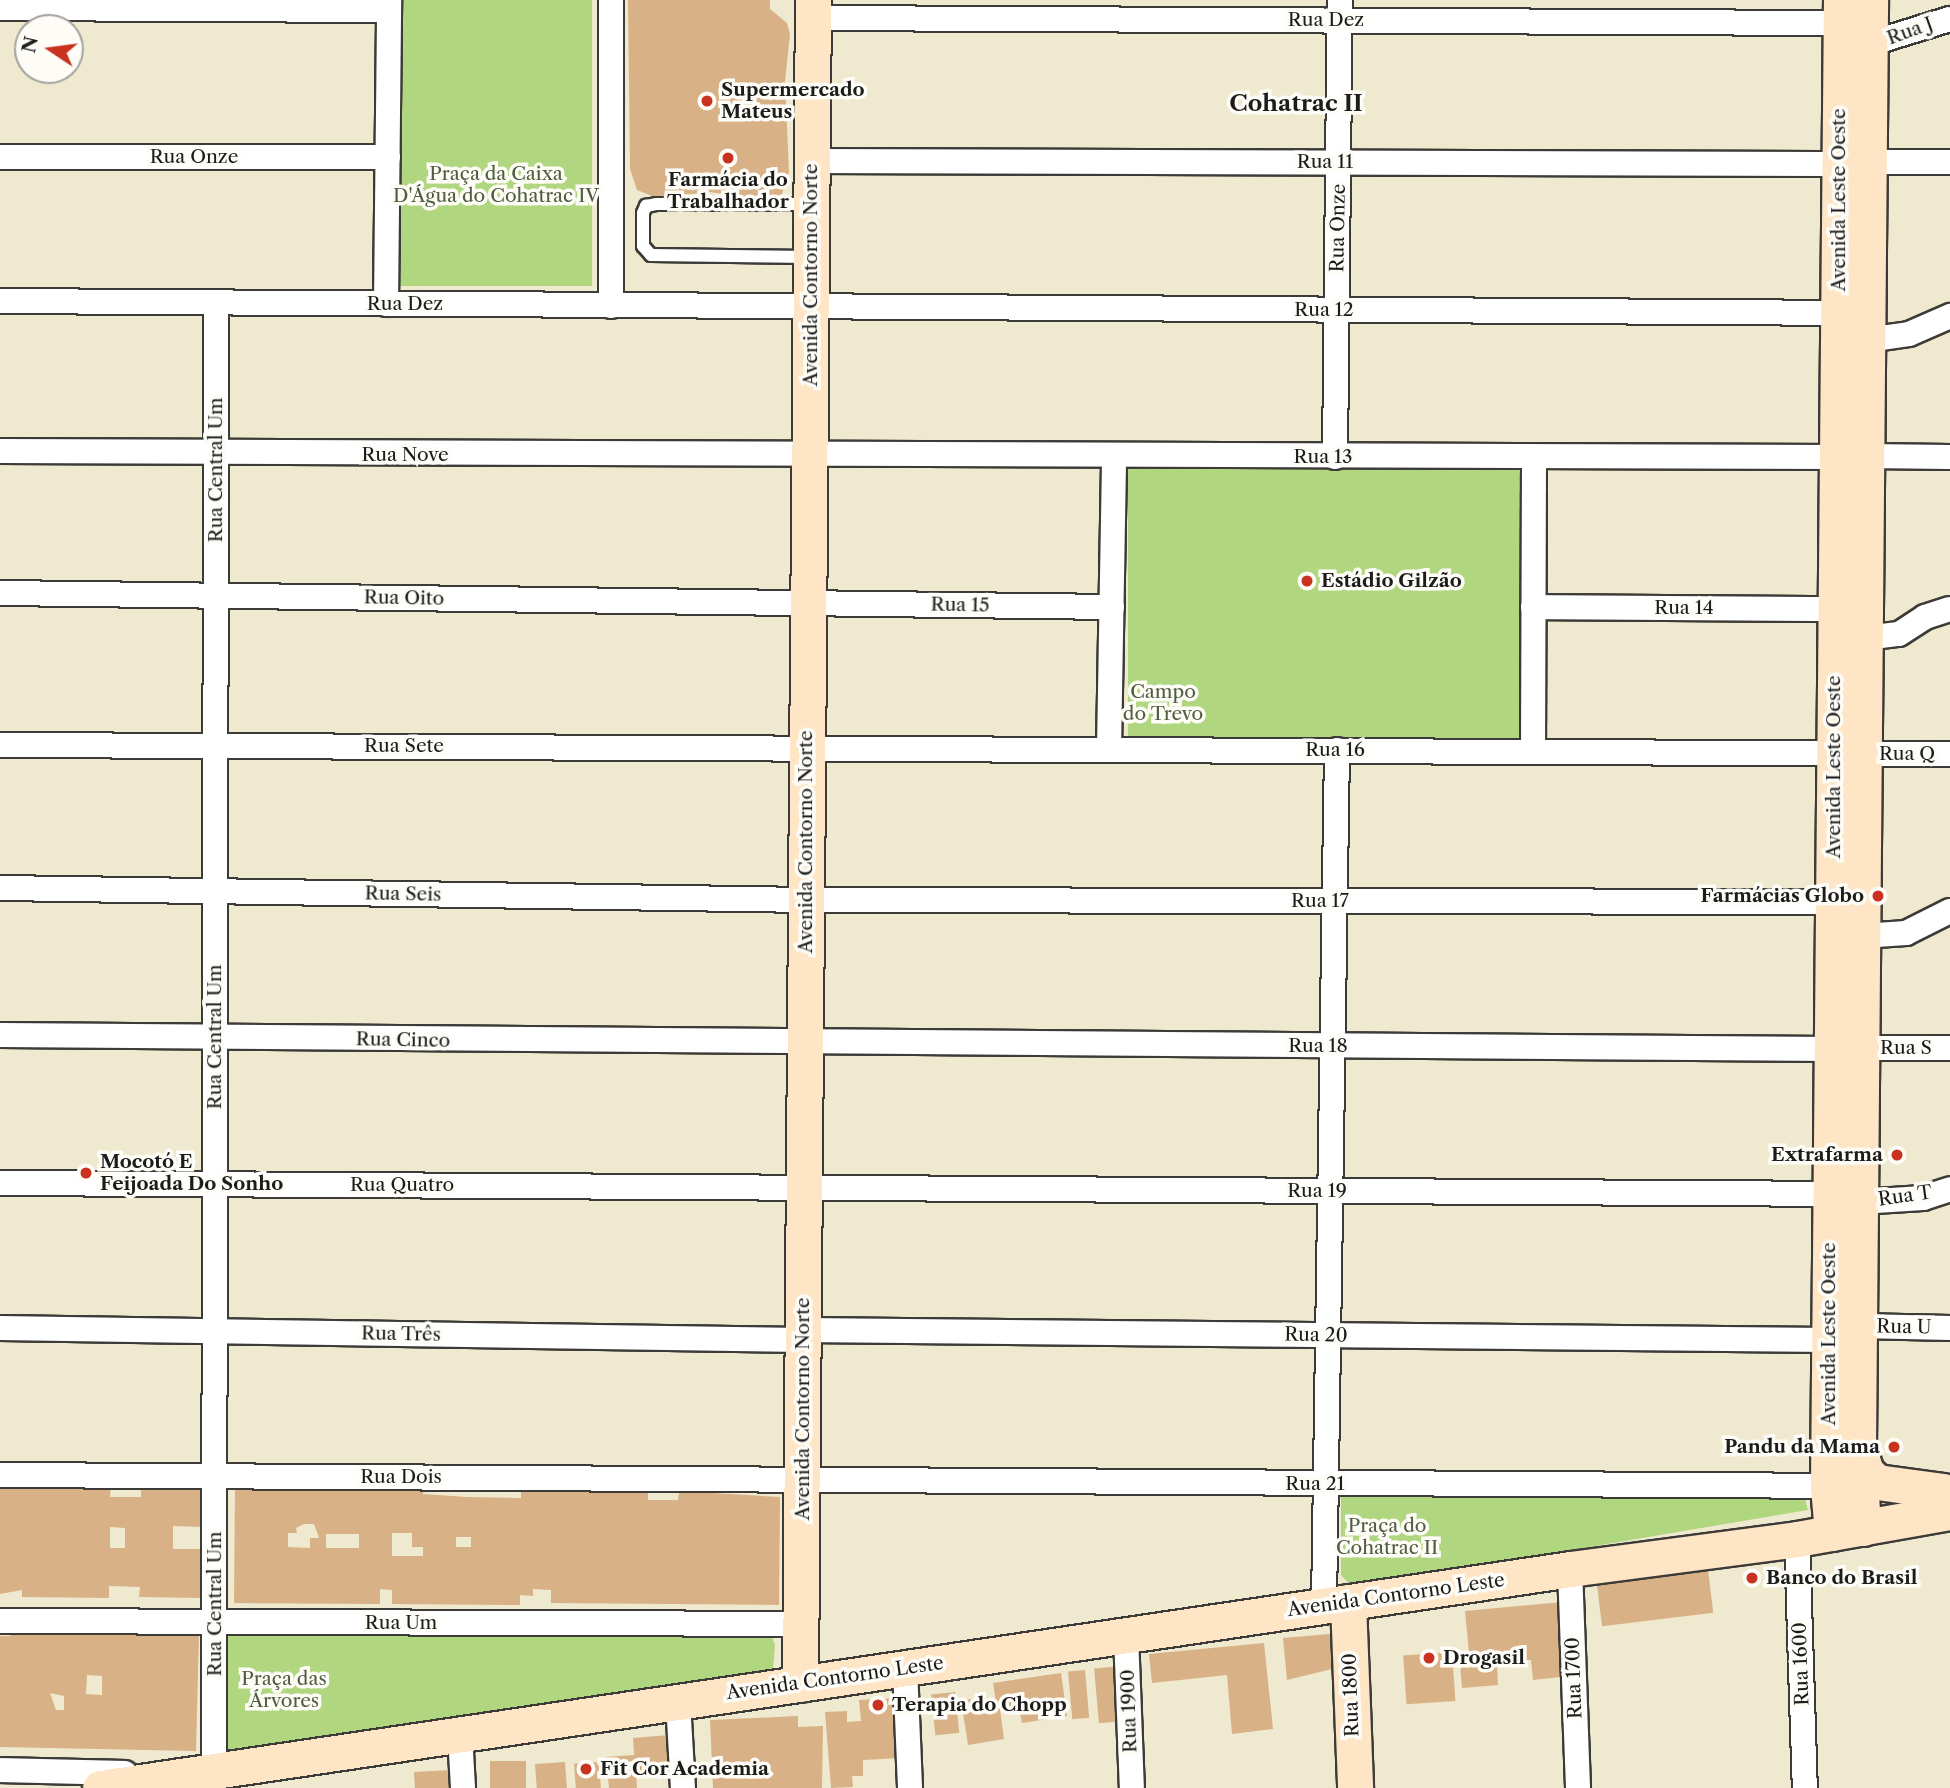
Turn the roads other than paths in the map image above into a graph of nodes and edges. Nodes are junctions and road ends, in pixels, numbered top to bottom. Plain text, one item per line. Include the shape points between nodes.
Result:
1 (611, 0) edge
2 (1870, 0) edge
3 (389, 5) edge
4 (0, 9) edge
5 (813, 9) edge
6 (1340, 10) edge
7 (1840, 12) edge
8 (1950, 19) edge
9 (1870, 44) junction
10 (0, 157) edge
11 (387, 157) junction
12 (811, 161) junction
13 (1338, 162) junction
14 (1854, 163) junction
15 (1950, 163) edge
16 (811, 204) junction
17 (811, 257) junction
18 (0, 301) edge
19 (216, 303) junction
20 (386, 304) junction
21 (611, 306) junction
22 (810, 307) junction
23 (1337, 310) junction
24 (1838, 313) junction
25 (1950, 316) edge
26 (1867, 340) junction
27 (0, 451) edge
28 (216, 454) junction
29 (1852, 456) junction
30 (809, 457) junction
31 (1114, 457) junction
32 (1335, 457) junction
33 (1534, 457) junction
34 (1950, 457) edge
35 (0, 593) edge
36 (215, 596) junction
37 (808, 603) junction
38 (1112, 607) junction
39 (1533, 607) junction
40 (1836, 609) junction
41 (1950, 609) edge
42 (1865, 638) junction
43 (0, 745) edge
44 (215, 746) junction
45 (807, 747) junction
46 (1109, 749) junction
47 (1336, 750) junction
48 (1533, 752) junction
49 (1849, 753) junction
50 (1950, 754) edge
51 (0, 888) edge
52 (215, 892) junction
53 (806, 900) junction
54 (1334, 901) junction
55 (1833, 902) junction
56 (1950, 911) edge
57 (1862, 936) junction
58 (0, 1035) edge
59 (215, 1038) junction
60 (805, 1044) junction
61 (1332, 1046) junction
62 (1950, 1048) edge
63 (1846, 1049) junction
64 (0, 1183) edge
65 (215, 1184) junction
66 (804, 1187) junction
67 (1950, 1189) edge
68 (1330, 1192) junction
69 (1845, 1198) junction
70 (0, 1328) edge
71 (1950, 1328) edge
72 (215, 1332) junction
73 (1844, 1333) junction
74 (803, 1335) junction
75 (1328, 1335) junction
76 (1858, 1445) junction
77 (0, 1475) edge
78 (215, 1476) junction
79 (802, 1478) junction
80 (1326, 1484) junction
81 (1948, 1498) edge
82 (1843, 1513) junction
83 (1797, 1539) junction
84 (1570, 1569) junction
85 (1336, 1603) junction
86 (0, 1621) edge
87 (215, 1622) junction
88 (801, 1624) junction
89 (1126, 1635) junction
90 (905, 1668) junction
91 (800, 1684) junction
92 (678, 1702) junction
93 (460, 1734) junction
94 (0, 1770) edge
95 (220, 1775) edge
96 (100, 1788) edge
97 (463, 1788) edge
98 (682, 1788) edge
99 (910, 1788) edge
100 (1132, 1788) edge
101 (1355, 1788) edge
102 (1578, 1788) edge
103 (1805, 1788) edge

1 - 21 street
2 - 9 main road, Avenida Leste Oeste
3 - 4 street
3 - 11 street
5 - 6 street, Rua Dez
5 - 12 main road, Avenida Contorno Norte
6 - 7 street, Rua Dez
6 - 13 street, Rua Onze
7 - 14 main road, Avenida Leste Oeste
8 - 9 street, Rua J
9 - 14 main road, Avenida Leste Oeste
10 - 11 street, Rua Onze
11 - 20 street
12 - 13 street, Rua 11
12 - 16 main road, Avenida Contorno Norte
13 - 14 street, Rua 11
13 - 23 street, Rua Onze
14 - 15 street, Rua 11
14 - 24 main road, Avenida Leste Oeste
14 - 26 main road, Avenida Leste Oeste
16 - 17 main road, Avenida Contorno Norte
16 - 17 lane via 656,204 646,206 643,213 643,246 651,255
17 - 22 main road, Avenida Contorno Norte
18 - 19 street, Rua Dez
19 - 20 street, Rua Dez
19 - 28 street, Rua Central Um
20 - 21 street, Rua Dez
21 - 22 street, Rua Dez
22 - 23 street, Rua 12
22 - 30 main road, Avenida Contorno Norte
23 - 24 street, Rua 12
23 - 32 street, Rua Onze
24 - 29 main road, Avenida Leste Oeste
25 - 26 street via 1909,334
26 - 29 main road, Avenida Leste Oeste
27 - 28 street, Rua Nove
28 - 30 street, Rua Nove
28 - 36 street, Rua Central Um
29 - 33 street, Rua 13
29 - 34 street, Rua 13
29 - 40 main road, Avenida Leste Oeste
29 - 42 main road, Avenida Leste Oeste
30 - 31 street, Rua 13
30 - 37 main road, Avenida Contorno Norte
31 - 32 street, Rua 13
31 - 38 street
32 - 33 street, Rua 13
33 - 39 street
35 - 36 street, Rua Oito
36 - 37 street, Rua Oito
36 - 44 street, Rua Central Um
37 - 38 street, Rua 15
37 - 45 main road, Avenida Contorno Norte
38 - 46 street
39 - 40 street, Rua 14
39 - 48 street
40 - 49 main road, Avenida Leste Oeste
41 - 42 street via 1925,617 1899,634
42 - 49 main road, Avenida Leste Oeste
43 - 44 street, Rua Sete
44 - 45 street, Rua Sete
44 - 52 street, Rua Central Um
45 - 46 street, Rua 16
45 - 53 main road, Avenida Contorno Norte
46 - 47 street, Rua 16
47 - 48 street, Rua 16
47 - 54 street
48 - 49 street, Rua 16
49 - 50 street, Rua Q
49 - 55 main road, Avenida Leste Oeste
49 - 57 main road, Avenida Leste Oeste
51 - 52 street, Rua Seis
52 - 53 street, Rua Seis
52 - 59 street, Rua Central Um
53 - 54 street, Rua 17
53 - 60 main road, Avenida Contorno Norte
54 - 55 street, Rua 17
54 - 61 street
55 - 63 main road, Avenida Leste Oeste
56 - 57 street via 1906,933
57 - 63 main road, Avenida Leste Oeste
58 - 59 street, Rua Cinco
59 - 60 street, Rua Cinco
59 - 65 street, Rua Central Um
60 - 61 street, Rua 18
60 - 66 main road, Avenida Contorno Norte
61 - 63 street, Rua 18
61 - 68 street
62 - 63 street, Rua S
63 - 69 main road, Avenida Leste Oeste
64 - 65 street, Rua Quatro
65 - 66 street, Rua Quatro
65 - 72 street, Rua Central Um
66 - 68 street, Rua 19
66 - 74 main road, Avenida Contorno Norte
67 - 69 street, Rua T via 1923,1198
68 - 69 street, Rua 19
68 - 75 street
69 - 73 main road, Avenida Leste Oeste
70 - 72 street, Rua Três
71 - 73 street, Rua U
72 - 74 street, Rua Três
72 - 78 street, Rua Central Um
73 - 75 street, Rua 20
73 - 76 main road, Avenida Leste Oeste
73 - 82 main road, Avenida Leste Oeste
74 - 75 street, Rua 20
74 - 79 main road, Avenida Contorno Norte
75 - 80 street
76 - 81 main road via 1866,1472 1877,1482
76 - 82 main road, Avenida Leste Oeste
77 - 78 street, Rua Dois
78 - 79 street, Rua Dois
78 - 87 street, Rua Central Um
79 - 80 street, Rua 21
79 - 88 main road, Avenida Contorno Norte
80 - 82 street, Rua 21
80 - 85 street
81 - 82 main road, Avenida Contorno Leste
82 - 83 main road, Avenida Contorno Leste
82 - 84 main road, Avenida Contorno Leste
83 - 84 main road, Avenida Contorno Leste
83 - 103 street, Rua 1600
84 - 85 main road, Avenida Contorno Leste
84 - 102 street, Rua 1700
85 - 89 main road, Avenida Contorno Leste
85 - 101 main road, Rua 1800
86 - 87 street, Rua Um
87 - 88 street, Rua Um
87 - 95 street, Rua Central Um
88 - 91 main road, Avenida Contorno Norte
89 - 90 main road, Avenida Contorno Leste
89 - 100 street, Rua 1900
90 - 91 main road, Avenida Contorno Leste
90 - 99 street
91 - 92 main road, Avenida Contorno Leste
92 - 93 main road, Avenida Contorno Leste
92 - 98 street
93 - 95 main road, Avenida Contorno Leste
93 - 97 street
94 - 95 street
95 - 96 main road, Avenida Contorno Leste

